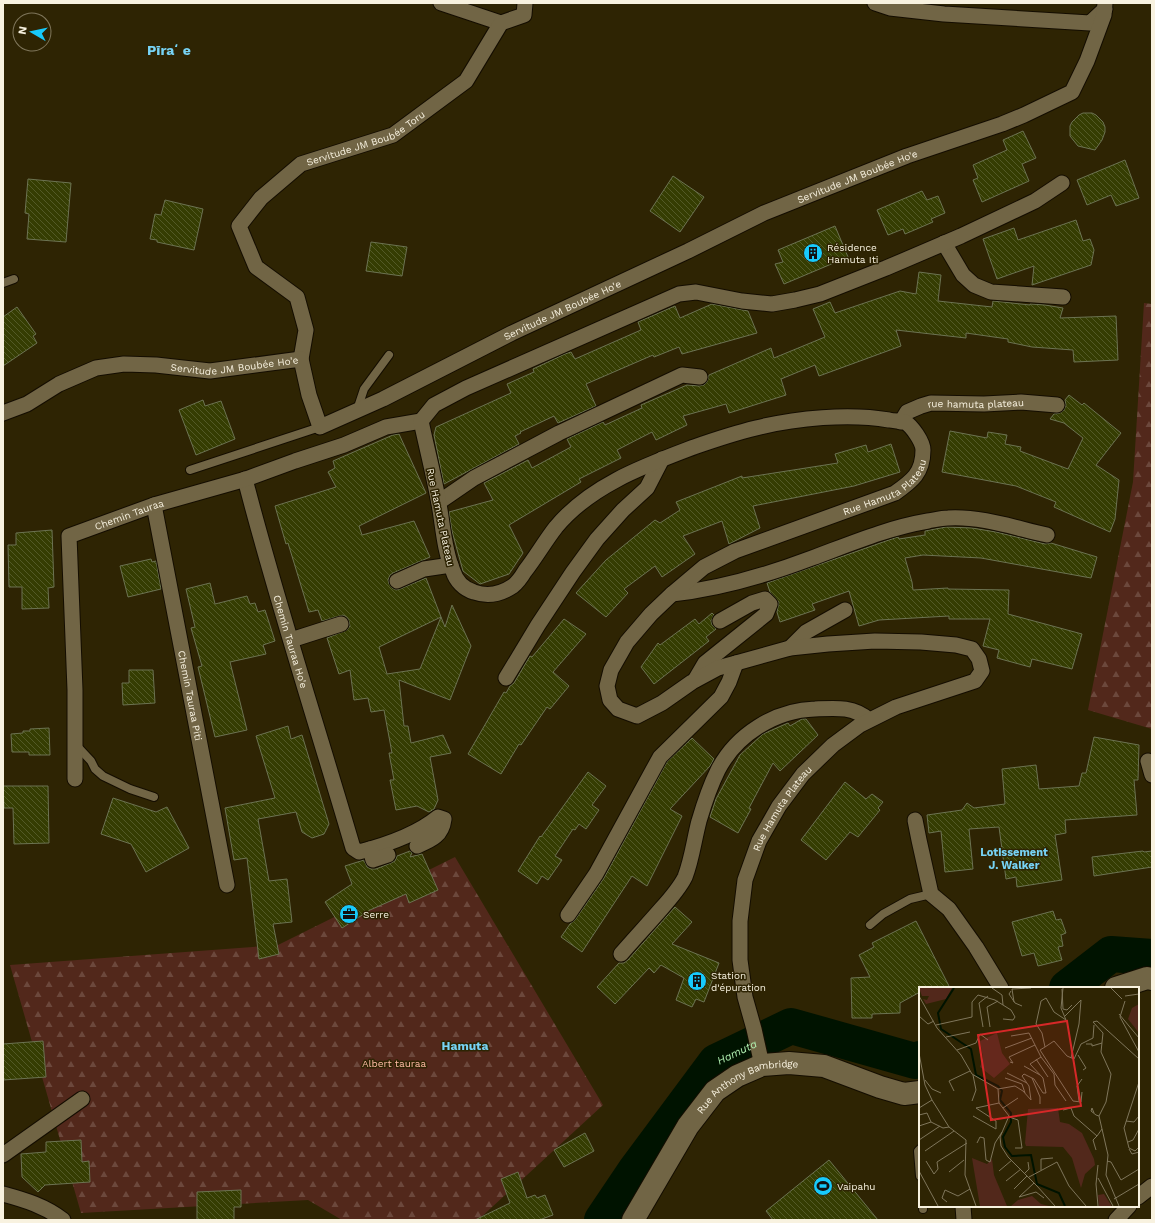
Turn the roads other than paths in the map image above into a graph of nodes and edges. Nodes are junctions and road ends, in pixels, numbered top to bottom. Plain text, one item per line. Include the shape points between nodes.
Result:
1 (441, 3) edge
2 (525, 3) edge
3 (875, 3) edge
4 (1105, 6) edge
5 (501, 23) junction
6 (1062, 183) dead end
7 (944, 243) junction
8 (14, 279) dead end
9 (3, 283) edge
10 (1063, 297) dead end
11 (389, 355) dead end
12 (301, 359) junction
13 (700, 377) dead end
14 (1057, 405) dead end
15 (357, 411) junction
16 (3, 413) edge
17 (421, 421) junction
18 (901, 422) junction
19 (320, 427) junction
20 (662, 459) junction
21 (190, 470) dead end
22 (245, 479) junction
23 (439, 502) junction
24 (154, 505) junction
25 (1046, 535) dead end
26 (451, 565) junction
27 (397, 581) dead end
28 (672, 594) junction
29 (845, 610) dead end
30 (720, 621) dead end
31 (341, 624) dead end
32 (291, 640) junction
33 (790, 648) junction
34 (736, 662) junction
35 (506, 678) dead end
36 (695, 680) junction
37 (869, 720) junction
38 (75, 745) junction
39 (75, 779) dead end
40 (154, 797) dead end
41 (916, 820) dead end
42 (417, 846) dead end
43 (370, 849) junction
44 (388, 855) dead end
45 (227, 885) dead end
46 (931, 894) junction
47 (568, 915) dead end
48 (870, 925) dead end
49 (621, 954) dead end
50 (1152, 979) edge
51 (1000, 987) edge
52 (1119, 987) edge
53 (760, 1059) junction
54 (919, 1092) edge
55 (82, 1099) dead end
56 (919, 1150) edge
57 (3, 1155) edge
58 (919, 1164) edge
59 (1152, 1186) edge
60 (3, 1194) edge
61 (1139, 1196) edge
62 (963, 1207) edge
63 (1129, 1207) edge
64 (62, 1220) edge
65 (632, 1220) edge
66 (964, 1220) edge
67 (1116, 1220) edge

1 - 5 street
2 - 5 street via 524,15
3 - 4 street via 890,8 944,14 1090,23
4 - 15 street, Servitude JM Boubée Ho'e via 1087,61 1072,92 1002,124 907,156 764,213 512,333
5 - 12 street, Servitude JM Boubée Toru via 466,81 393,135 301,164 261,198 240,226 256,267 297,297 306,330
6 - 7 street via 1036,201
7 - 10 street via 963,275 974,285 991,292
7 - 17 street via 848,284 795,300 772,304 696,292 679,294 466,388 434,405
8 - 9 lane
11 - 15 lane via 364,389
12 - 16 street, Servitude JM Boubée Ho'e via 210,371 124,364 96,368 59,384 27,404
12 - 19 street, Servitude JM Boubée Ho'e
13 - 23 street via 682,375 559,433 474,478
14 - 18 street, rue hamuta plateau via 1021,402 932,403 907,412
15 - 19 street, Servitude JM Boubée Ho'e
17 - 22 street, Chemin Tauraa via 386,427 344,445
17 - 23 street, Rue Hamuta Plateau
18 - 20 street, Rue Hamuta Plateau via 842,417 798,420 756,428
18 - 28 street, Rue Hamuta Plateau via 905,422 918,435 923,449 921,468 912,482 895,493 735,551 704,567
19 - 21 lane
20 - 26 street, Rue Hamuta Plateau via 622,476 570,511 516,584 503,593 489,595 467,589 461,585
20 - 35 street via 647,488 597,538 538,625
22 - 24 street, Chemin Tauraa
22 - 32 street, Chemin Tauraa Ho'e via 265,558
23 - 26 street, Rue Hamuta Plateau
24 - 38 street, Chemin Tauraa via 69,536
24 - 45 street, Chemin Tauraa Piti
25 - 28 street via 981,520 949,518 909,524 757,577 701,591
26 - 27 street via 424,569
28 - 36 street, Rue Hamuta Plateau via 627,642 612,670 607,686 610,700 618,709 637,716 662,703
29 - 33 street via 806,632
30 - 36 street via 752,603 765,599 770,604 766,614 705,663
31 - 32 street
32 - 43 street, Chemin Tauraa Ho'e via 353,848 359,852
33 - 34 street, Rue Hamuta Plateau
33 - 37 street, Rue Hamuta Plateau via 875,641 921,642 972,649 979,659 982,671 975,681 903,704
34 - 36 street, Rue Hamuta Plateau
34 - 47 street via 721,696 660,757 596,874
37 - 49 street via 861,713 840,708 807,709 785,714 760,725 738,742 718,770 699,822 684,878 673,896
37 - 53 street, Rue Hamuta Plateau via 833,745 803,774 779,806 759,841 745,880 740,921 740,960 745,997
38 - 39 street, Chemin Tauraa
38 - 40 lane via 103,776
41 - 46 street via 918,840
42 - 43 street via 432,840 443,829 444,819 438,817 421,830
43 - 44 street via 373,860
46 - 48 lane via 910,900 883,914
46 - 51 street via 949,909
50 - 52 main road via 1147,978
53 - 54 main road, Rue Anthony Bambridge via 824,1066 904,1094
53 - 65 main road, Rue Anthony Bambridge via 715,1091 688,1126
55 - 57 street
56 - 58 lane
59 - 61 street
60 - 64 street via 50,1211
62 - 66 street
63 - 67 street

